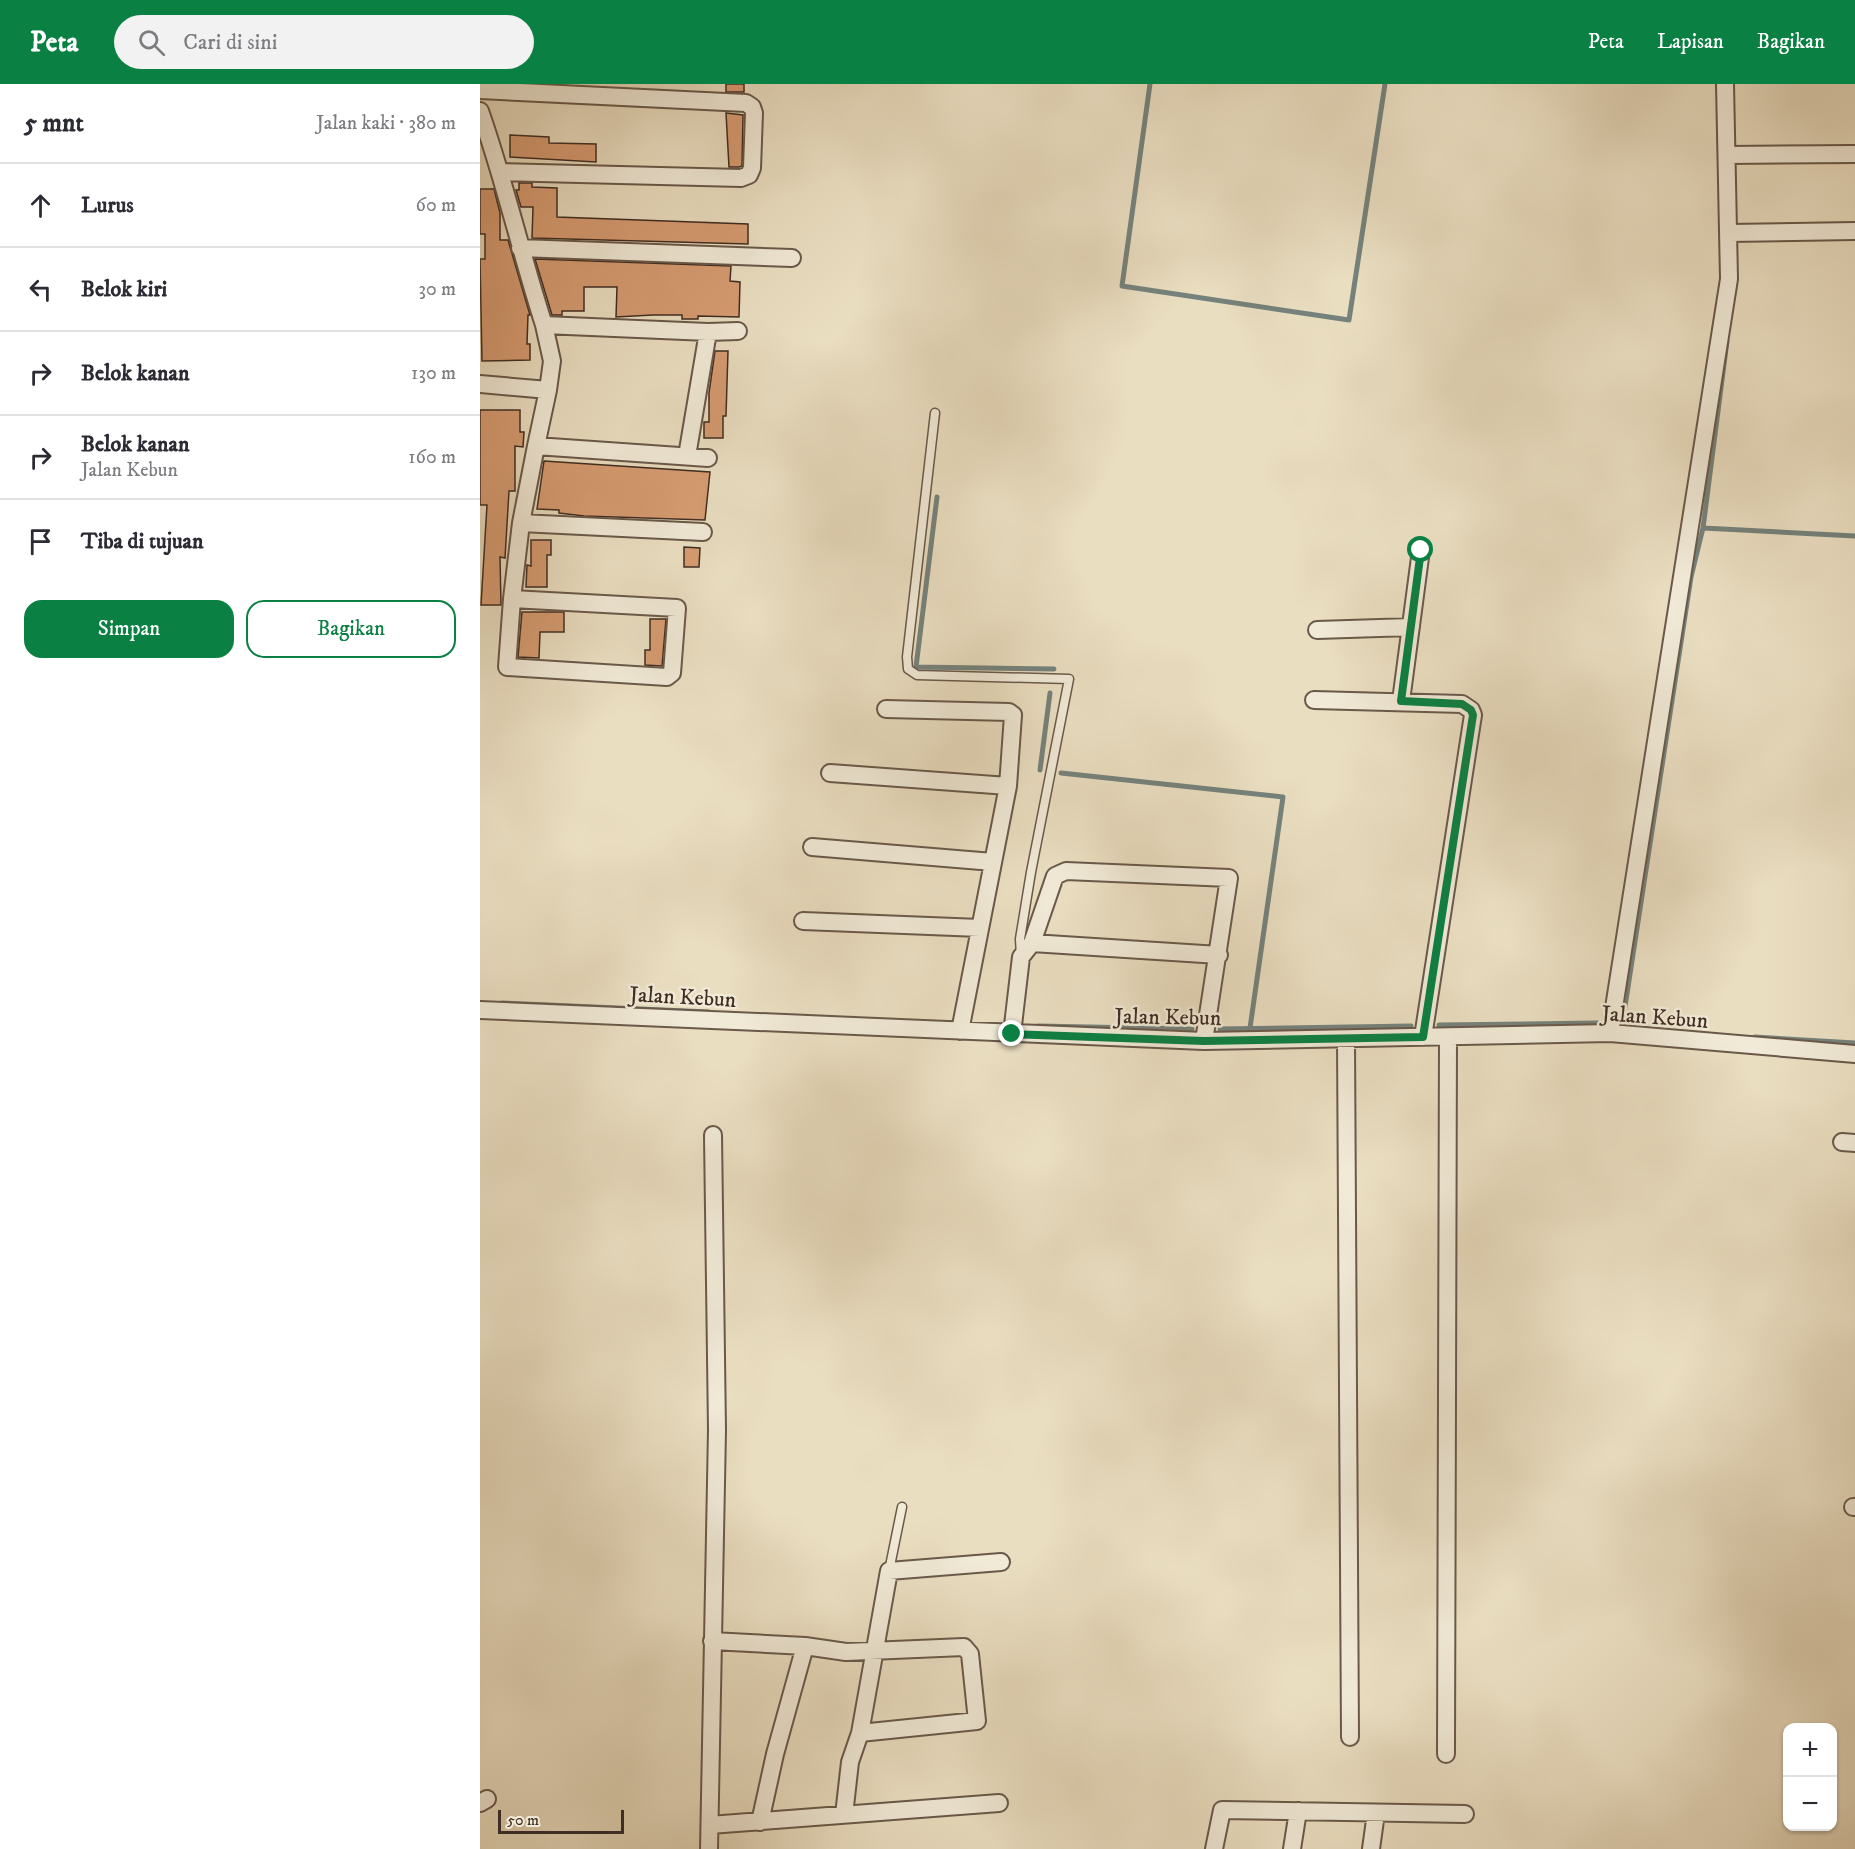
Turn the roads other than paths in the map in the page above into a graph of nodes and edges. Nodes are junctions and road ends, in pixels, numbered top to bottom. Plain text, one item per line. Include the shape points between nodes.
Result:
1 (1725, 84) edge
2 (480, 90) edge
3 (480, 111) edge
4 (1855, 154) edge
5 (1727, 155) junction
6 (501, 172) junction
7 (1855, 231) edge
8 (1729, 232) junction
9 (519, 248) junction
10 (792, 258) dead end
11 (544, 325) junction
12 (738, 331) dead end
13 (708, 332) junction
14 (480, 384) edge
15 (548, 390) junction
16 (935, 413) dead end
17 (536, 446) junction
18 (687, 456) junction
19 (708, 458) dead end
20 (521, 523) junction
21 (703, 532) dead end
22 (1421, 550) dead end
23 (512, 599) junction
24 (1411, 627) junction
25 (1317, 630) dead end
26 (1314, 700) dead end
27 (1401, 701) junction
28 (886, 709) dead end
29 (830, 773) dead end
30 (1008, 786) junction
31 (812, 847) dead end
32 (993, 862) junction
33 (803, 921) dead end
34 (980, 928) junction
35 (1032, 944) junction
36 (1219, 955) junction
37 (1021, 957) junction
38 (480, 1010) edge
39 (960, 1031) junction
40 (1610, 1033) junction
41 (1012, 1034) junction
42 (1423, 1037) junction
43 (1448, 1037) junction
44 (1346, 1040) junction
45 (1204, 1041) junction
46 (1855, 1054) edge
47 (713, 1134) dead end
48 (902, 1507) dead end
49 (1001, 1562) dead end
50 (890, 1571) junction
51 (712, 1641) junction
52 (805, 1646) junction
53 (874, 1652) junction
54 (860, 1733) junction
55 (1350, 1737) dead end
56 (1446, 1754) dead end
57 (999, 1803) dead end
58 (1298, 1811) junction
59 (1376, 1813) junction
60 (1465, 1814) dead end
61 (844, 1815) junction
62 (760, 1822) junction
63 (710, 1826) junction
64 (709, 1849) edge
65 (1214, 1849) edge
66 (1292, 1849) edge
67 (1371, 1849) edge

1 - 5 street
2 - 6 street via 746,103 754,113 753,168 741,178
3 - 6 street
4 - 5 street
5 - 8 street
6 - 9 street
7 - 8 street
8 - 40 street via 1729,279
9 - 10 street
9 - 11 street
11 - 13 street
11 - 15 street via 552,361
12 - 13 street
13 - 18 street
14 - 15 street
15 - 17 street
16 - 37 lane via 908,669 917,675 1069,679 1020,939
17 - 18 street
17 - 20 street
18 - 19 street
20 - 21 street
20 - 23 street
22 - 24 street
23 - 23 street via 507,667 667,677 672,673 677,608
24 - 25 street
24 - 27 street
26 - 27 street
27 - 42 street via 1462,704 1473,715
28 - 30 street via 1009,712 1013,719
29 - 30 street
30 - 32 street
31 - 32 street
32 - 34 street
33 - 34 street
34 - 39 street
35 - 36 street
35 - 36 street via 1055,876 1060,873 1229,878
35 - 37 street
36 - 45 street
37 - 41 street
38 - 39 street, Jalan Kebun
39 - 41 street, Jalan Kebun
40 - 43 street, Jalan Kebun
40 - 46 street, Jalan Kebun
41 - 45 street, Jalan Kebun
42 - 43 street, Jalan Kebun
42 - 44 street, Jalan Kebun
43 - 56 street
44 - 45 street, Jalan Kebun
44 - 55 street
47 - 51 street via 717,1430
48 - 50 lane
49 - 50 street
50 - 53 street
51 - 52 street
51 - 63 street
52 - 53 street
52 - 62 street via 774,1754
53 - 54 street
53 - 54 street via 967,1649 978,1718 974,1723
54 - 61 street via 850,1762
57 - 61 street
58 - 59 street
58 - 65 street via 1222,1810
58 - 66 street
59 - 60 street
59 - 67 street
61 - 62 street
62 - 63 street
63 - 64 street

